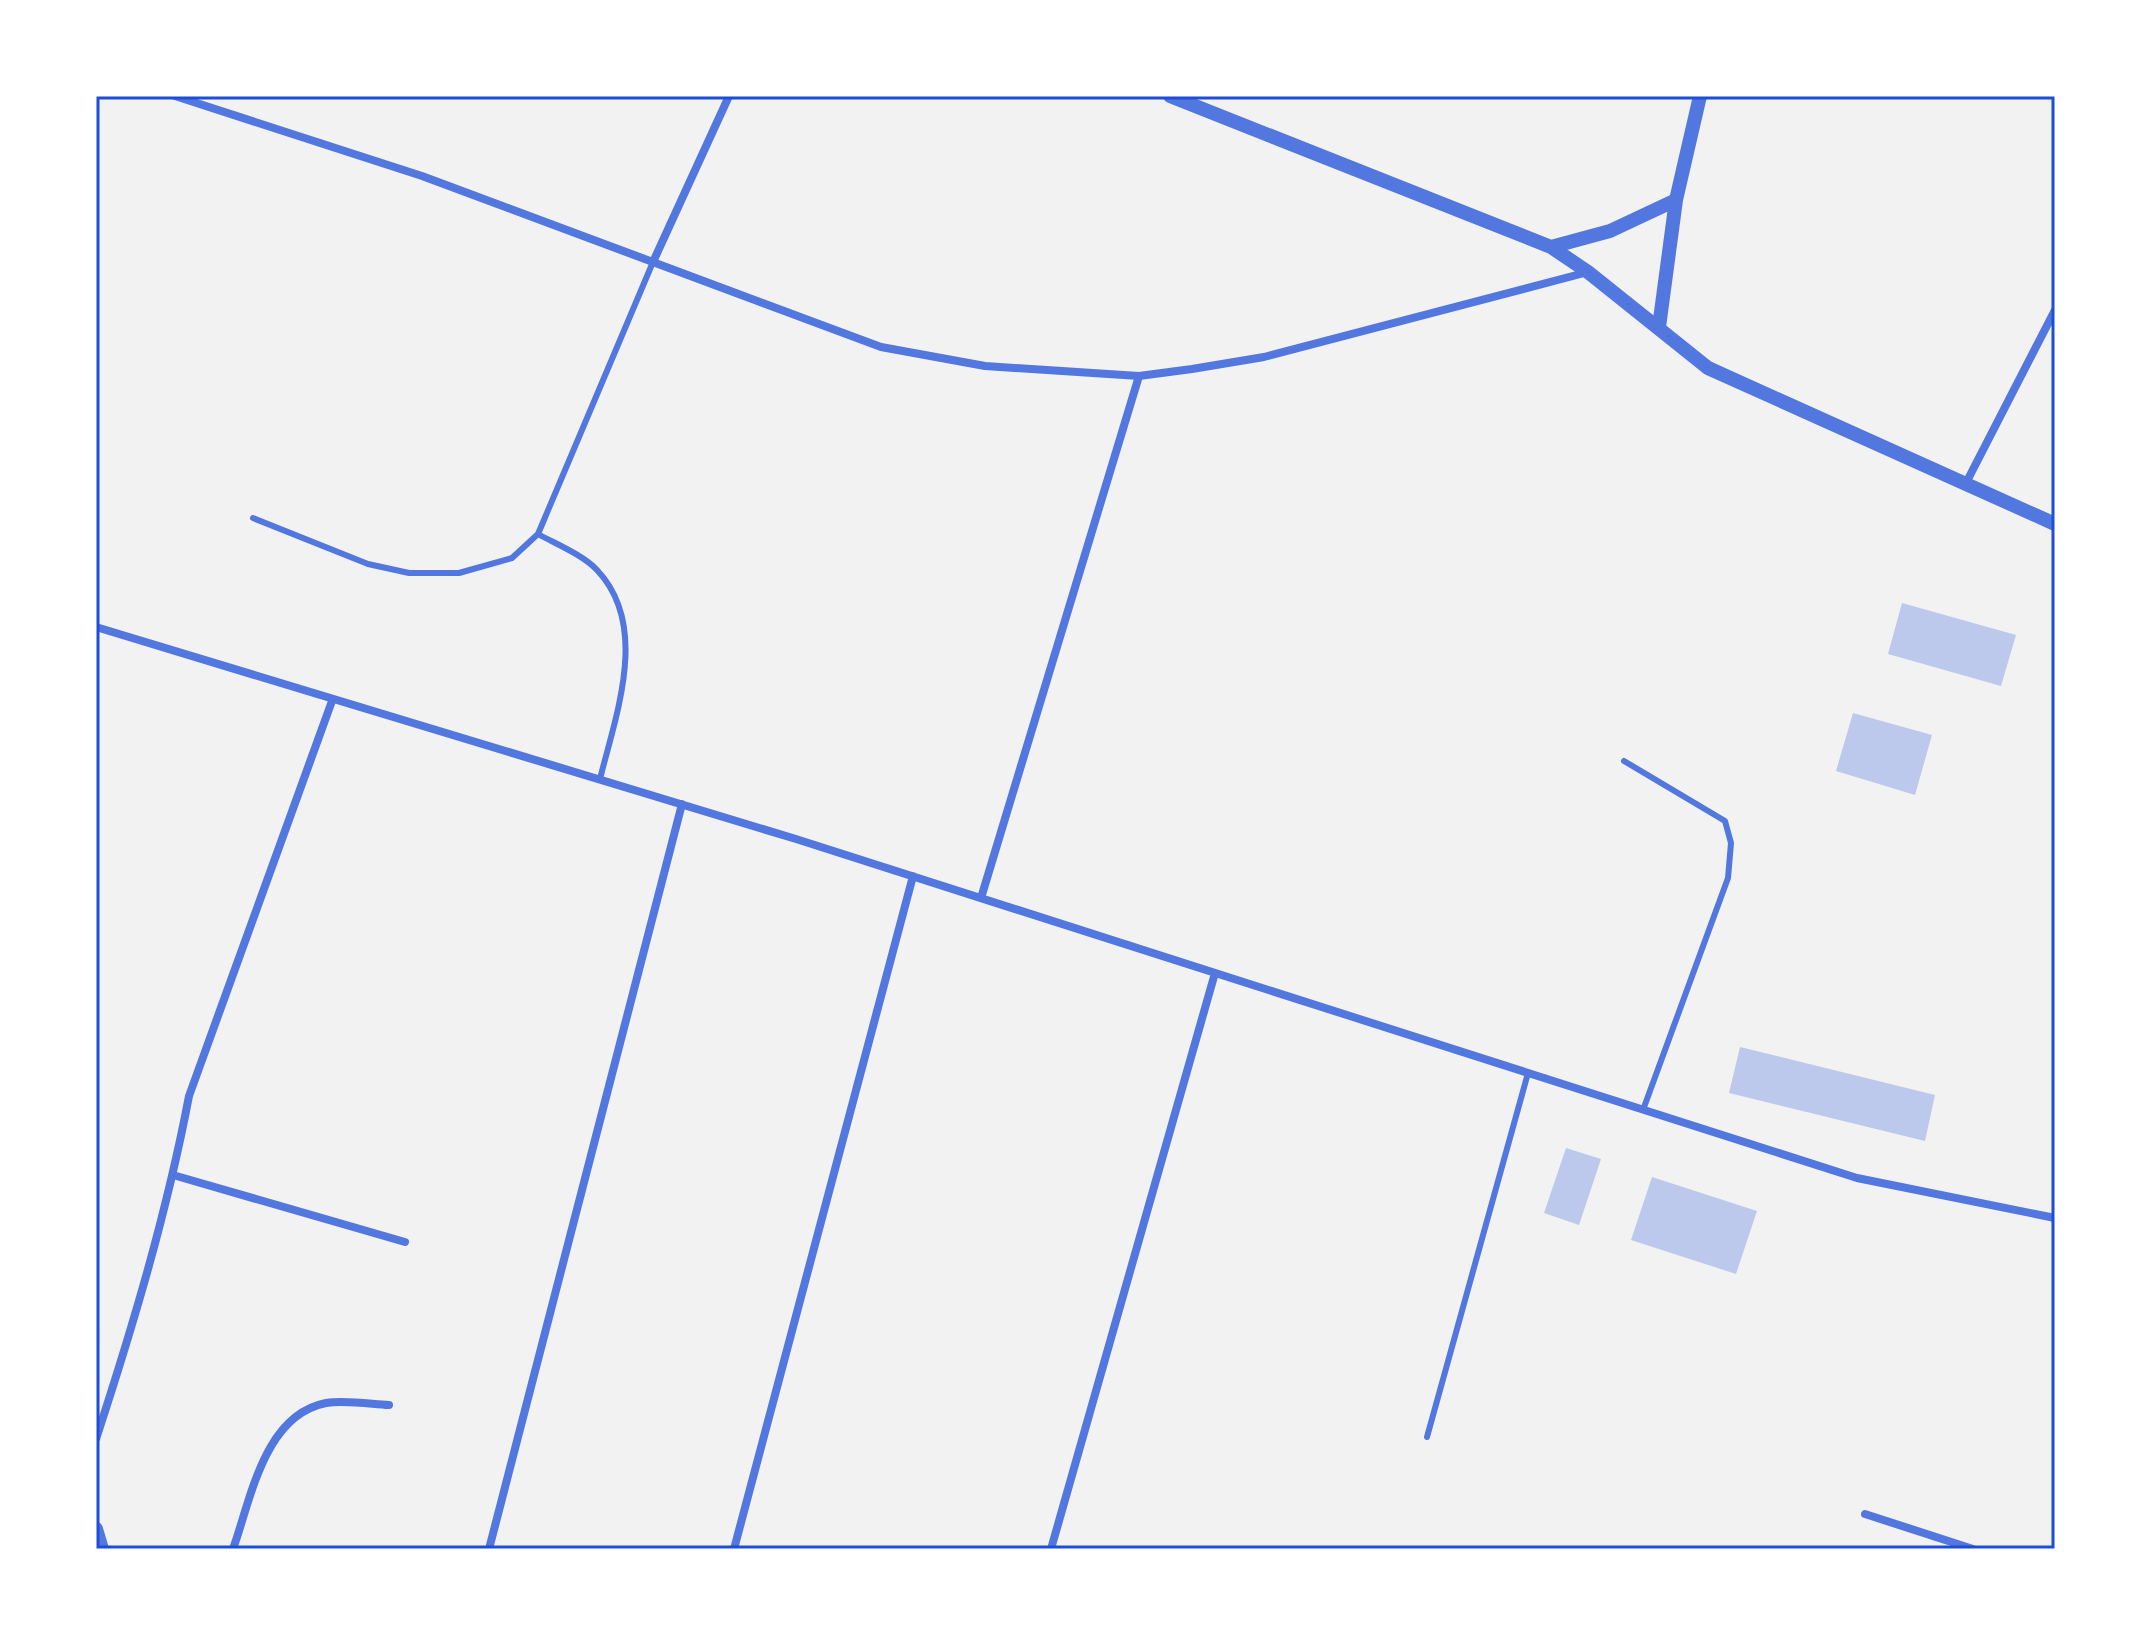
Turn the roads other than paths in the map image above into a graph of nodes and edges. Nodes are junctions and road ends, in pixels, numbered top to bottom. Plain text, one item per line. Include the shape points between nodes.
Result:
1 (175, 96) edge
2 (729, 96) edge
3 (1170, 96) edge
4 (1700, 96) edge
5 (1676, 200) junction
6 (1551, 247) junction
7 (653, 262) junction
8 (1588, 272) junction
9 (2055, 310) edge
10 (1659, 327) junction
11 (1139, 376) junction
12 (1965, 486) junction
13 (253, 518) dead end
14 (2055, 524) edge
15 (538, 534) junction
16 (96, 627) edge
17 (332, 701) junction
18 (1624, 761) dead end
19 (600, 779) junction
20 (682, 804) junction
21 (913, 876) junction
22 (981, 898) junction
23 (1215, 973) junction
24 (1528, 1073) junction
25 (1643, 1110) junction
26 (173, 1175) junction
27 (2055, 1218) edge
28 (405, 1242) dead end
29 (389, 1405) dead end
30 (1427, 1437) dead end
31 (96, 1439) edge
32 (1865, 1514) dead end
33 (96, 1529) edge
34 (102, 1549) edge
35 (233, 1549) edge
36 (489, 1549) edge
37 (734, 1549) edge
38 (1051, 1549) edge
39 (1973, 1549) edge

1 - 7 street via 422,176
2 - 7 street
3 - 6 street
4 - 5 street
5 - 6 street via 1610,231
5 - 10 street
6 - 8 street
7 - 11 street via 881,347 985,366
7 - 15 lane
8 - 10 street
8 - 11 street via 1264,357
9 - 12 street
10 - 12 street via 1708,368
11 - 22 street
12 - 14 street
13 - 15 lane via 368,564 409,573 459,573 512,558
15 - 19 lane via 596,569 616,600 626,640 623,683
16 - 17 street
17 - 19 street
17 - 26 street via 189,1096
18 - 25 lane via 1725,821 1731,843 1728,878
19 - 20 street
20 - 21 street
20 - 36 street
21 - 22 street
21 - 37 street
22 - 23 street
23 - 24 street
23 - 38 street
24 - 25 street
24 - 30 lane
25 - 27 street via 1857,1178
26 - 28 street
26 - 31 street
29 - 35 street via 326,1403 290,1420 270,1447
32 - 39 street
33 - 34 street

